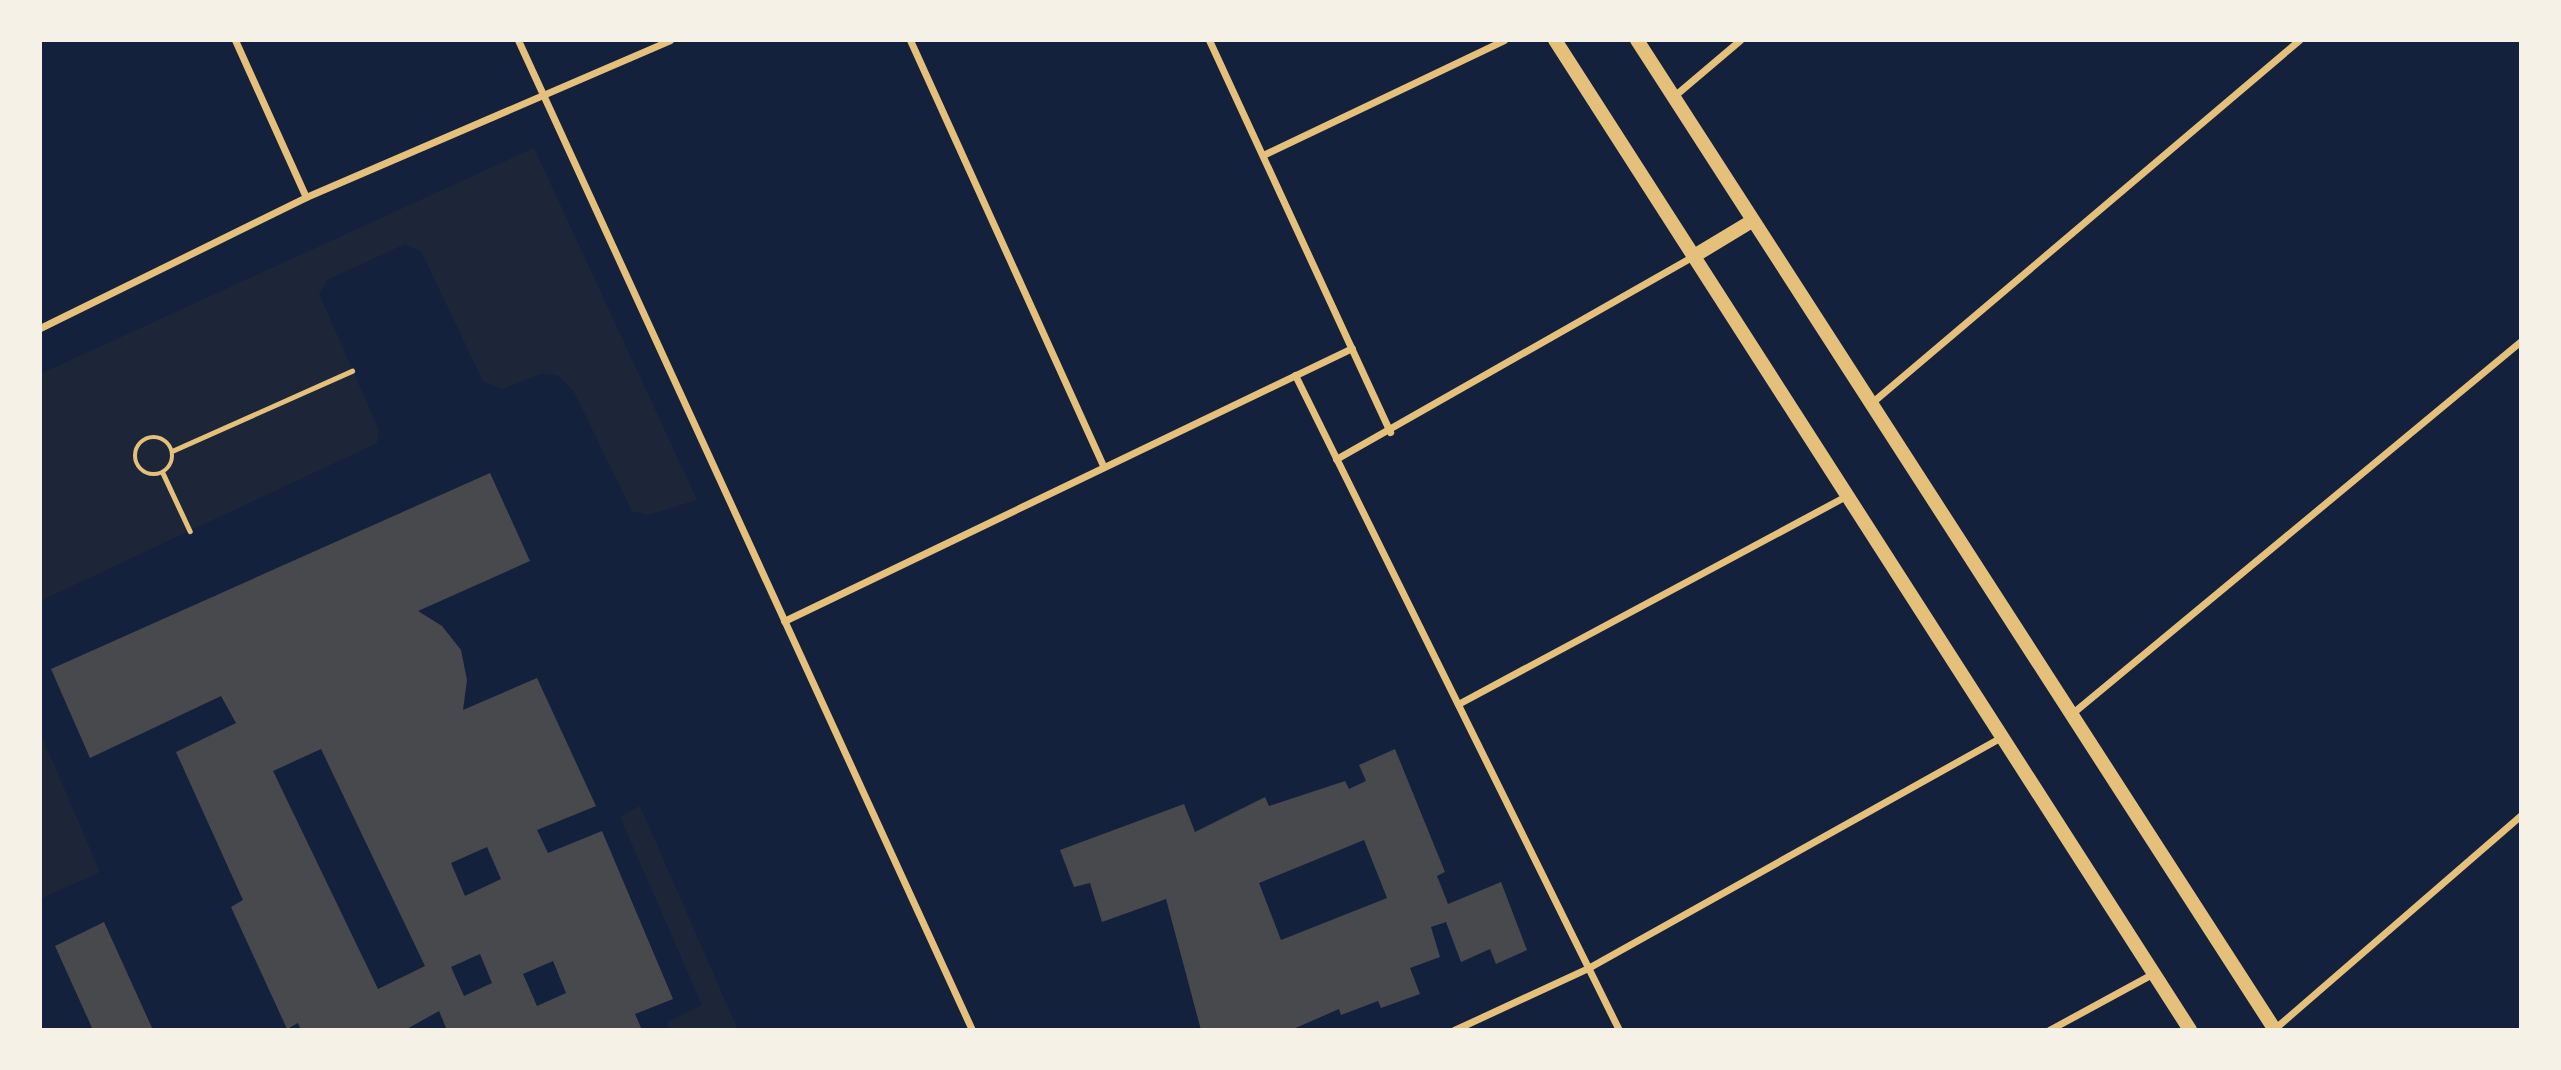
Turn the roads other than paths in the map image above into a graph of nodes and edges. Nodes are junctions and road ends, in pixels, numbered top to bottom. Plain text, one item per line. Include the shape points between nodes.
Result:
1 (235, 40) edge
2 (518, 40) edge
3 (670, 40) edge
4 (910, 40) edge
5 (1209, 40) edge
6 (1504, 40) edge
7 (1555, 40) edge
8 (1637, 40) edge
9 (1740, 40) edge
10 (2299, 40) edge
11 (543, 95) junction
12 (1674, 97) junction
13 (1262, 155) junction
14 (306, 197) junction
15 (1752, 221) junction
16 (1693, 256) junction
17 (40, 328) edge
18 (2521, 341) edge
19 (1352, 348) junction
20 (1295, 375) junction
21 (1869, 405) junction
22 (1390, 432) junction
23 (1336, 459) junction
24 (1104, 467) junction
25 (1843, 497) junction
26 (785, 621) junction
27 (1458, 704) junction
28 (2069, 716) junction
29 (1999, 738) junction
30 (2521, 815) edge
31 (1588, 968) junction
32 (2152, 974) junction
33 (2275, 1029) edge
34 (972, 1030) edge
35 (1454, 1030) edge
36 (1619, 1030) edge
37 (2049, 1030) edge
38 (2190, 1030) edge

1 - 14 street
2 - 11 street
3 - 11 street
4 - 24 street
5 - 13 street
6 - 13 street
7 - 16 main road
8 - 12 main road
9 - 12 street
10 - 21 street
11 - 14 street
11 - 26 street
12 - 15 main road
13 - 19 street
14 - 17 street
15 - 16 main road
15 - 21 main road
16 - 22 street
16 - 25 main road
18 - 28 street
19 - 20 street
19 - 22 street
20 - 23 street
20 - 24 street
21 - 28 main road
22 - 23 street
23 - 27 street
24 - 26 street
25 - 27 street
25 - 29 main road
26 - 34 street
27 - 31 street
28 - 33 main road
29 - 31 street
29 - 32 main road
30 - 33 street
31 - 35 street
31 - 36 street
32 - 37 street
32 - 38 main road

